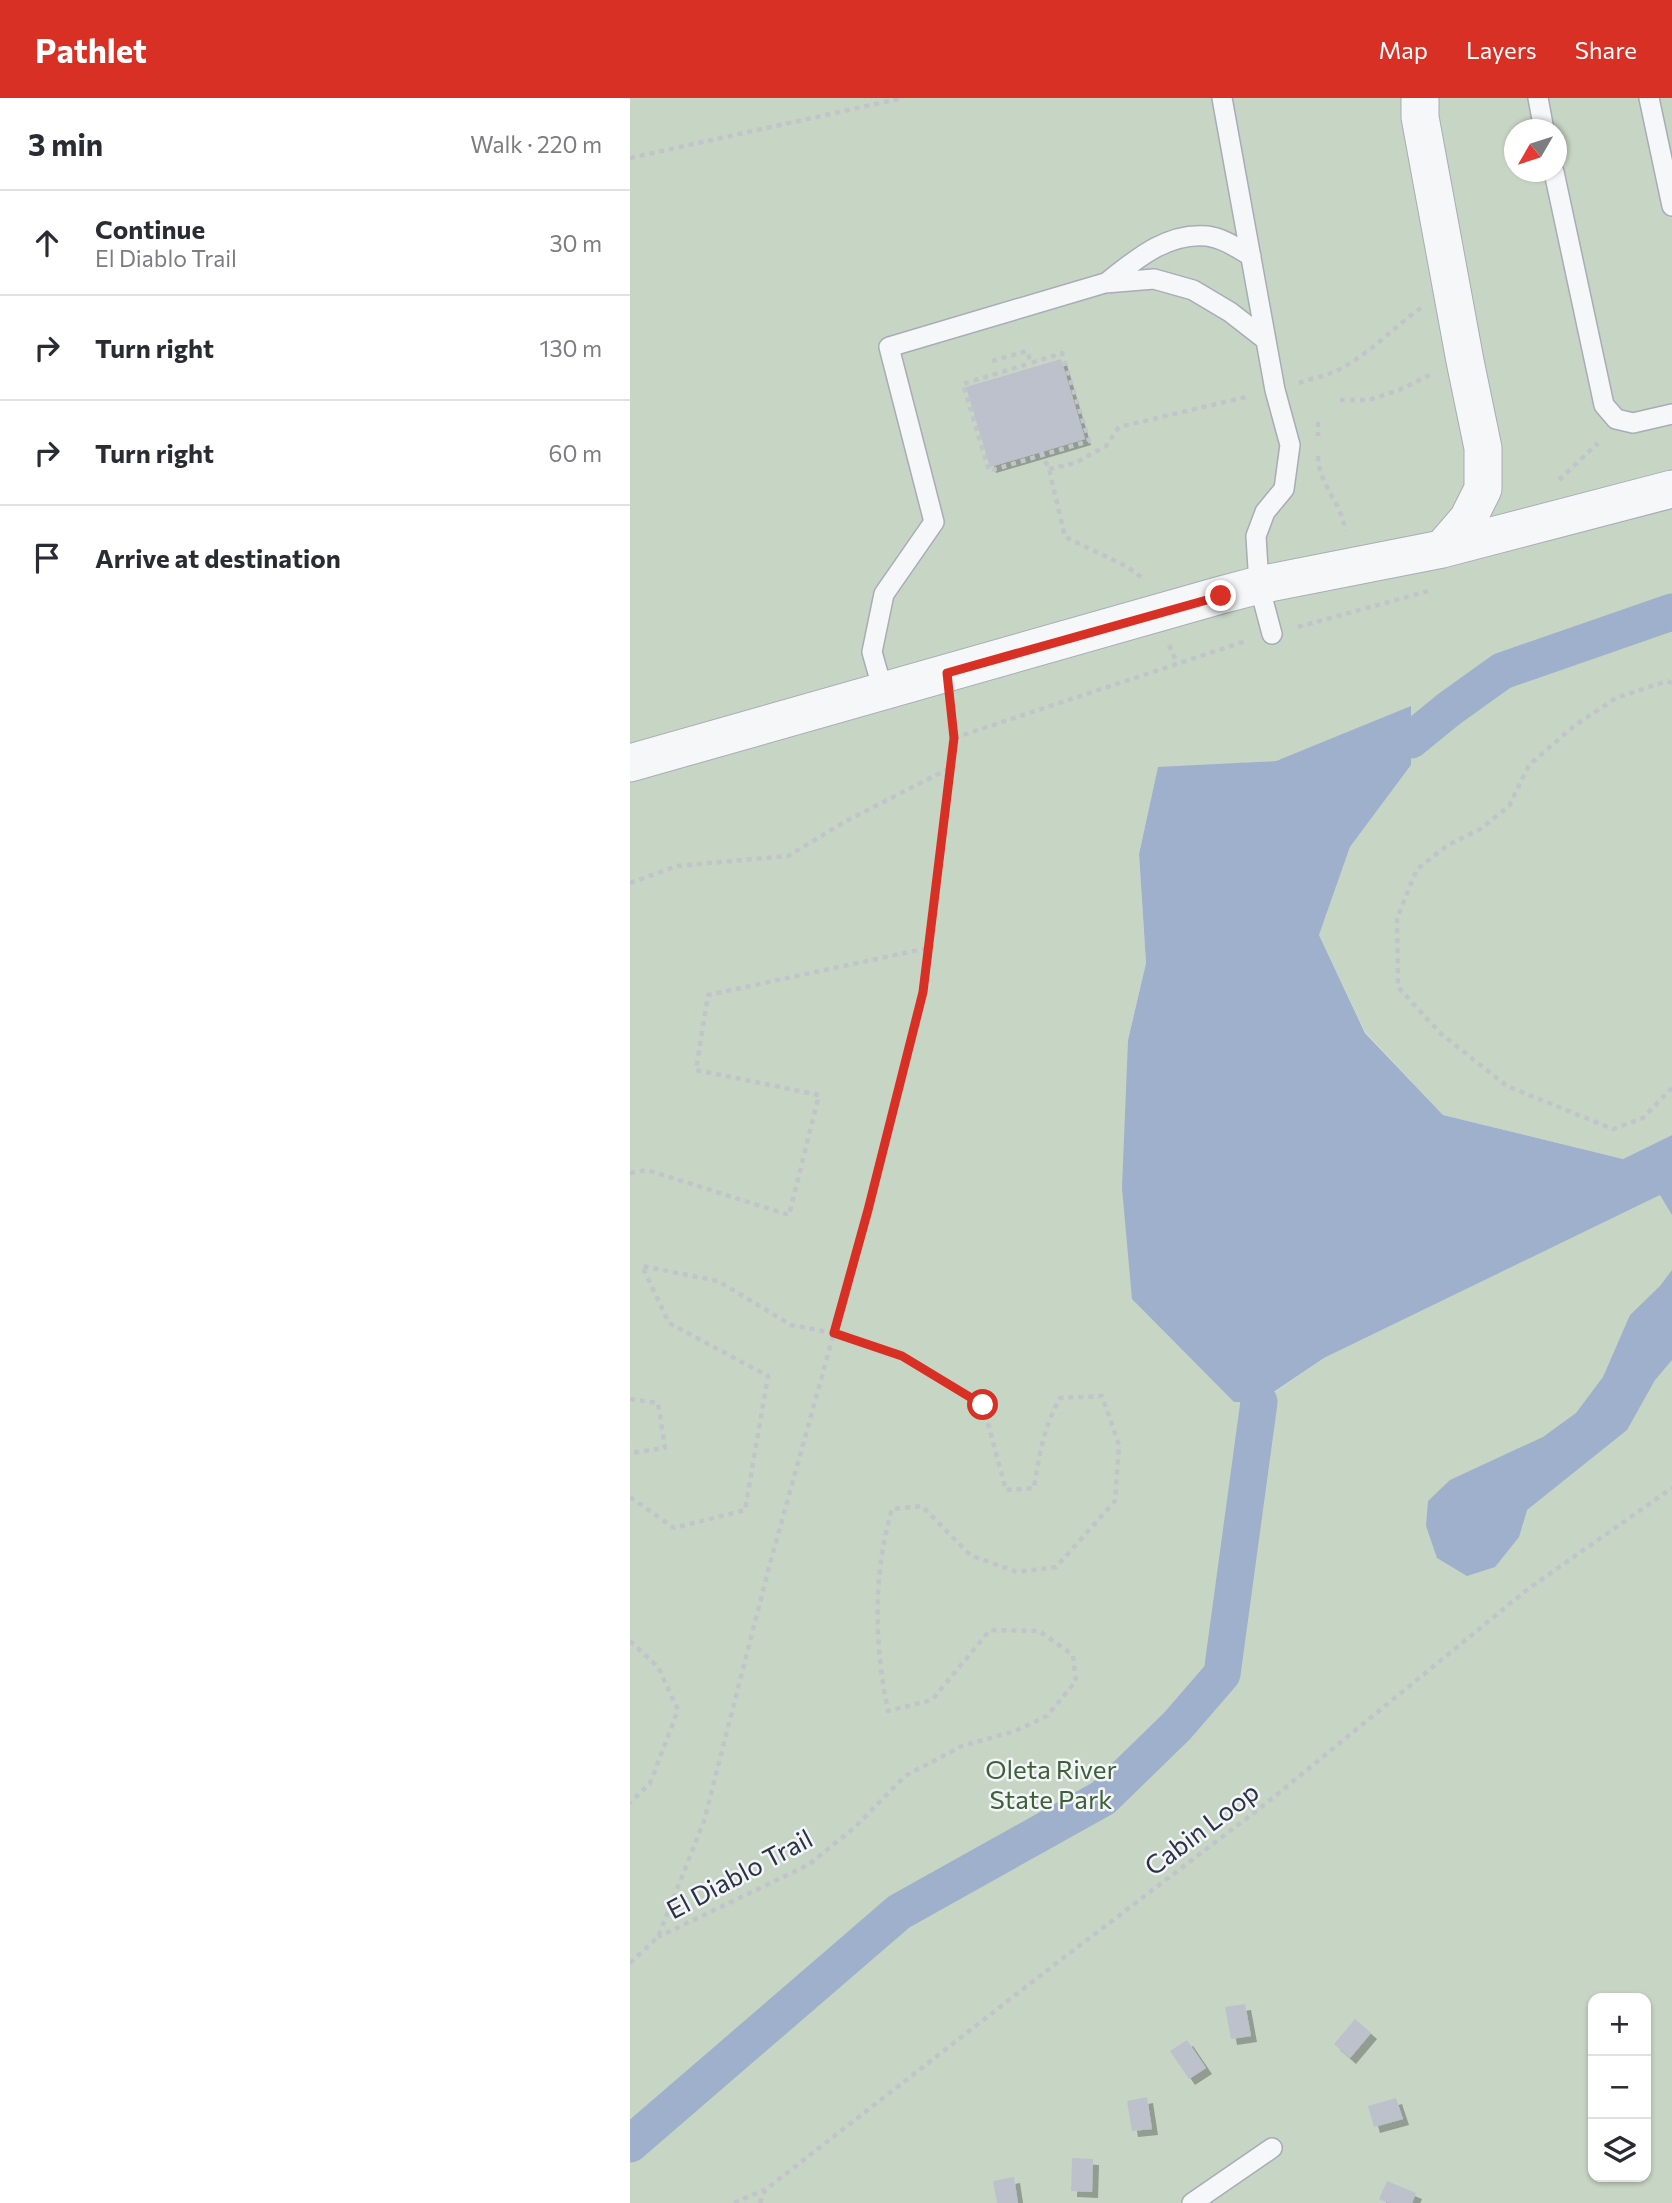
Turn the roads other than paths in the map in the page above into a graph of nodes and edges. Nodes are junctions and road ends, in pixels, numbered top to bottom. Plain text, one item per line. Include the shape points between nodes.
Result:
1 (1222, 98) edge
2 (1420, 98) edge
3 (1538, 98) edge
4 (1648, 98) edge
5 (1542, 119) edge
6 (1555, 182) edge
7 (1672, 206) edge
8 (1251, 256) junction
9 (1105, 283) junction
10 (1266, 340) junction
11 (1672, 414) edge
12 (1483, 450) junction
13 (1672, 489) edge
14 (1549, 521) junction
15 (1442, 548) junction
16 (1259, 585) junction
17 (1272, 634) road end
18 (883, 691) junction
19 (630, 764) edge
20 (1272, 2148) dead end
21 (1192, 2203) edge

1 - 8 lane
2 - 12 street
3 - 5 lane
4 - 7 lane
6 - 11 lane via 1604,405 1616,419 1633,423
8 - 9 lane via 1207,236 1175,238 1142,255
8 - 10 lane
9 - 10 lane via 1154,279 1193,289
9 - 18 lane via 889,347 934,522 884,594 872,652
10 - 16 lane via 1290,445 1284,489 1265,512 1256,536
12 - 14 street via 1503,497 1523,515
12 - 15 street via 1483,489 1468,519
13 - 14 street
14 - 15 street
15 - 16 street
16 - 17 lane
16 - 18 street
18 - 19 street
20 - 21 lane

